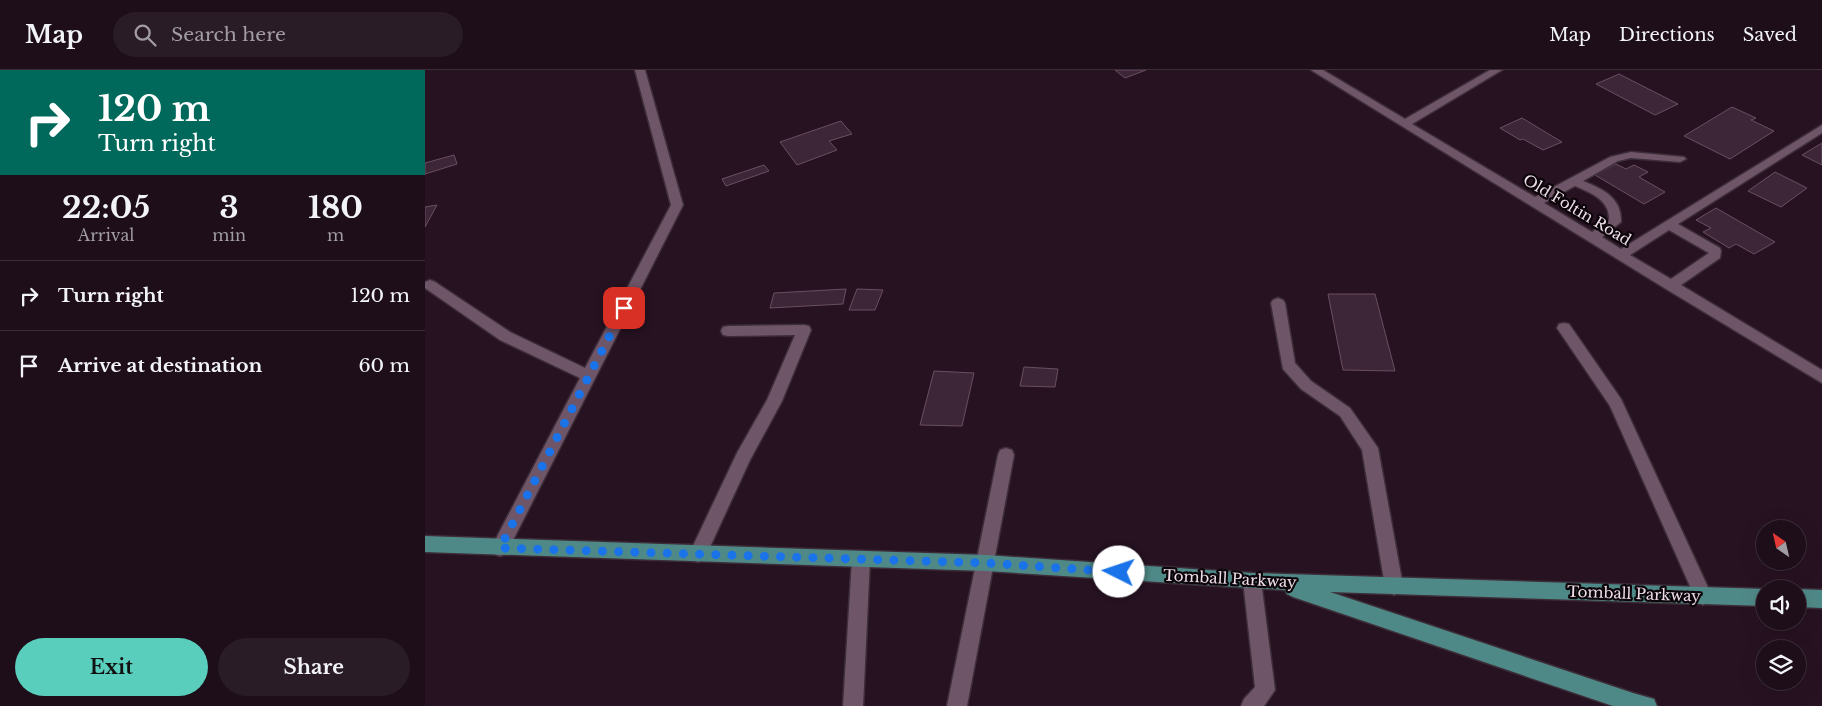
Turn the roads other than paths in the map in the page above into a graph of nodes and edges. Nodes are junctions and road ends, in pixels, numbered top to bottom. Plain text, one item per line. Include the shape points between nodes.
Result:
1 (639, 70) edge
2 (1316, 70) edge
3 (1497, 70) edge
4 (1404, 124) junction
5 (1822, 128) edge
6 (1679, 159) dead end
7 (1574, 181) junction
8 (1534, 203) junction
9 (1668, 224) junction
10 (1593, 238) junction
11 (1620, 255) junction
12 (430, 286) dead end
13 (1671, 286) junction
14 (1278, 303) dead end
15 (1564, 328) dead end
16 (728, 331) dead end
17 (589, 376) junction
18 (1822, 377) edge
19 (1006, 455) dead end
20 (425, 544) edge
21 (500, 548) junction
22 (697, 554) junction
23 (861, 559) junction
24 (986, 563) junction
25 (1252, 582) junction
26 (1277, 582) junction
27 (1395, 586) junction
28 (1703, 596) junction
29 (1756, 597) edge
30 (1806, 598) edge
31 (1822, 599) edge
32 (853, 706) edge
33 (957, 706) edge
34 (1251, 706) edge
35 (1647, 706) edge

1 - 17 street via 677,205
2 - 4 street, Old Foltin Road
3 - 4 street
4 - 8 street, Old Foltin Road
5 - 9 street
6 - 7 street via 1631,155 1615,159
7 - 8 street
7 - 10 street via 1601,194 1617,214 1615,222
8 - 10 street, Old Foltin Road
9 - 11 street
9 - 13 street via 1715,251 1715,255
10 - 11 street, Old Foltin Road
11 - 13 street, Old Foltin Road
12 - 17 street via 505,336
13 - 18 street, Old Foltin Road
14 - 27 street via 1288,366 1306,386 1345,412 1370,448
15 - 28 street via 1616,403
16 - 22 street via 805,330 775,401 743,458
17 - 21 street
19 - 24 street
20 - 21 main road, Tomball Parkway
21 - 22 main road, Tomball Parkway
22 - 23 main road, Tomball Parkway
23 - 24 main road, Tomball Parkway
23 - 32 street
24 - 25 main road, Tomball Parkway
24 - 33 street
25 - 26 main road, Tomball Parkway
25 - 34 street via 1265,690
26 - 27 main road, Tomball Parkway
26 - 35 main road
27 - 28 main road, Tomball Parkway
28 - 29 main road, Tomball Parkway
30 - 31 main road

